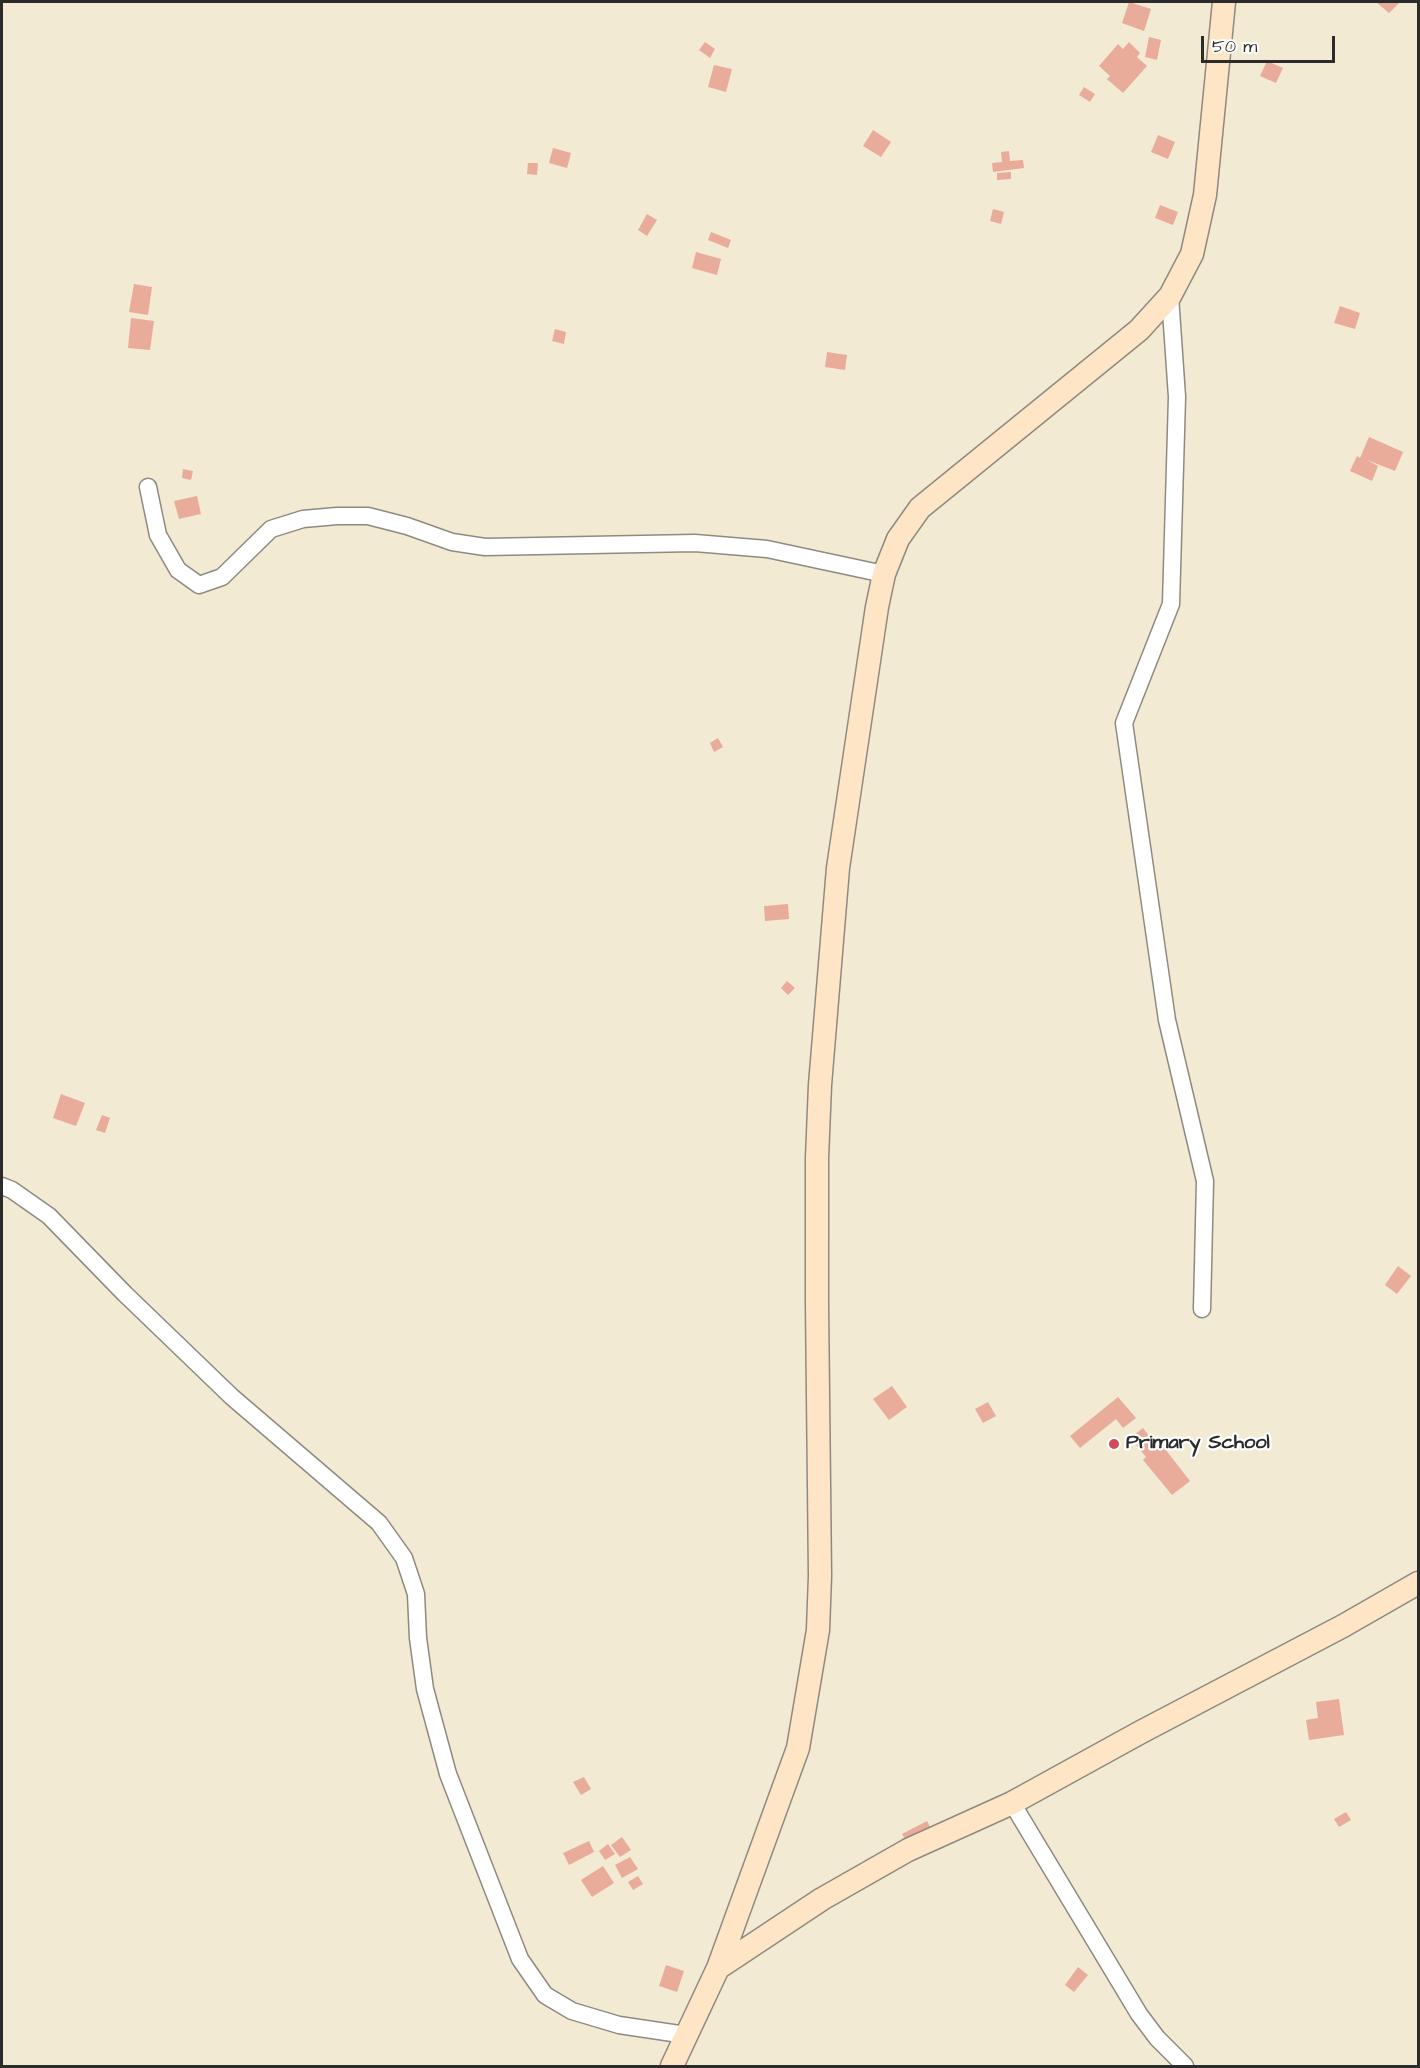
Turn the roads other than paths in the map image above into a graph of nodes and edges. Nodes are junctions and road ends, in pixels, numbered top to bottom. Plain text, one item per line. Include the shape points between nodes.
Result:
1 (1224, 2) edge
2 (1170, 296) junction
3 (148, 487) dead end
4 (884, 574) junction
5 (2, 1186) edge
6 (1202, 1309) dead end
7 (1419, 1583) edge
8 (1012, 1803) junction
9 (717, 1968) junction
10 (686, 2035) junction
11 (672, 2067) edge
12 (1185, 2067) edge

1 - 2 main road via 1205,195 1192,254
2 - 4 main road via 1138,330 920,508 898,539
2 - 6 street via 1177,397 1171,604 1124,723 1167,1020 1205,1181
3 - 4 street via 158,535 178,570 199,585 222,577 271,529 303,519 337,516 368,516 452,542 485,547 695,543 767,549
4 - 9 main road via 838,868 820,1084 818,1630 798,1748
5 - 10 street via 49,1216 232,1397 379,1523 404,1558 416,1594 424,1689 448,1774 520,1959 545,1995 572,2011 619,2025
7 - 8 main road
8 - 9 main road via 908,1850 822,1899
8 - 12 street via 1139,2014
9 - 10 main road
10 - 11 main road

